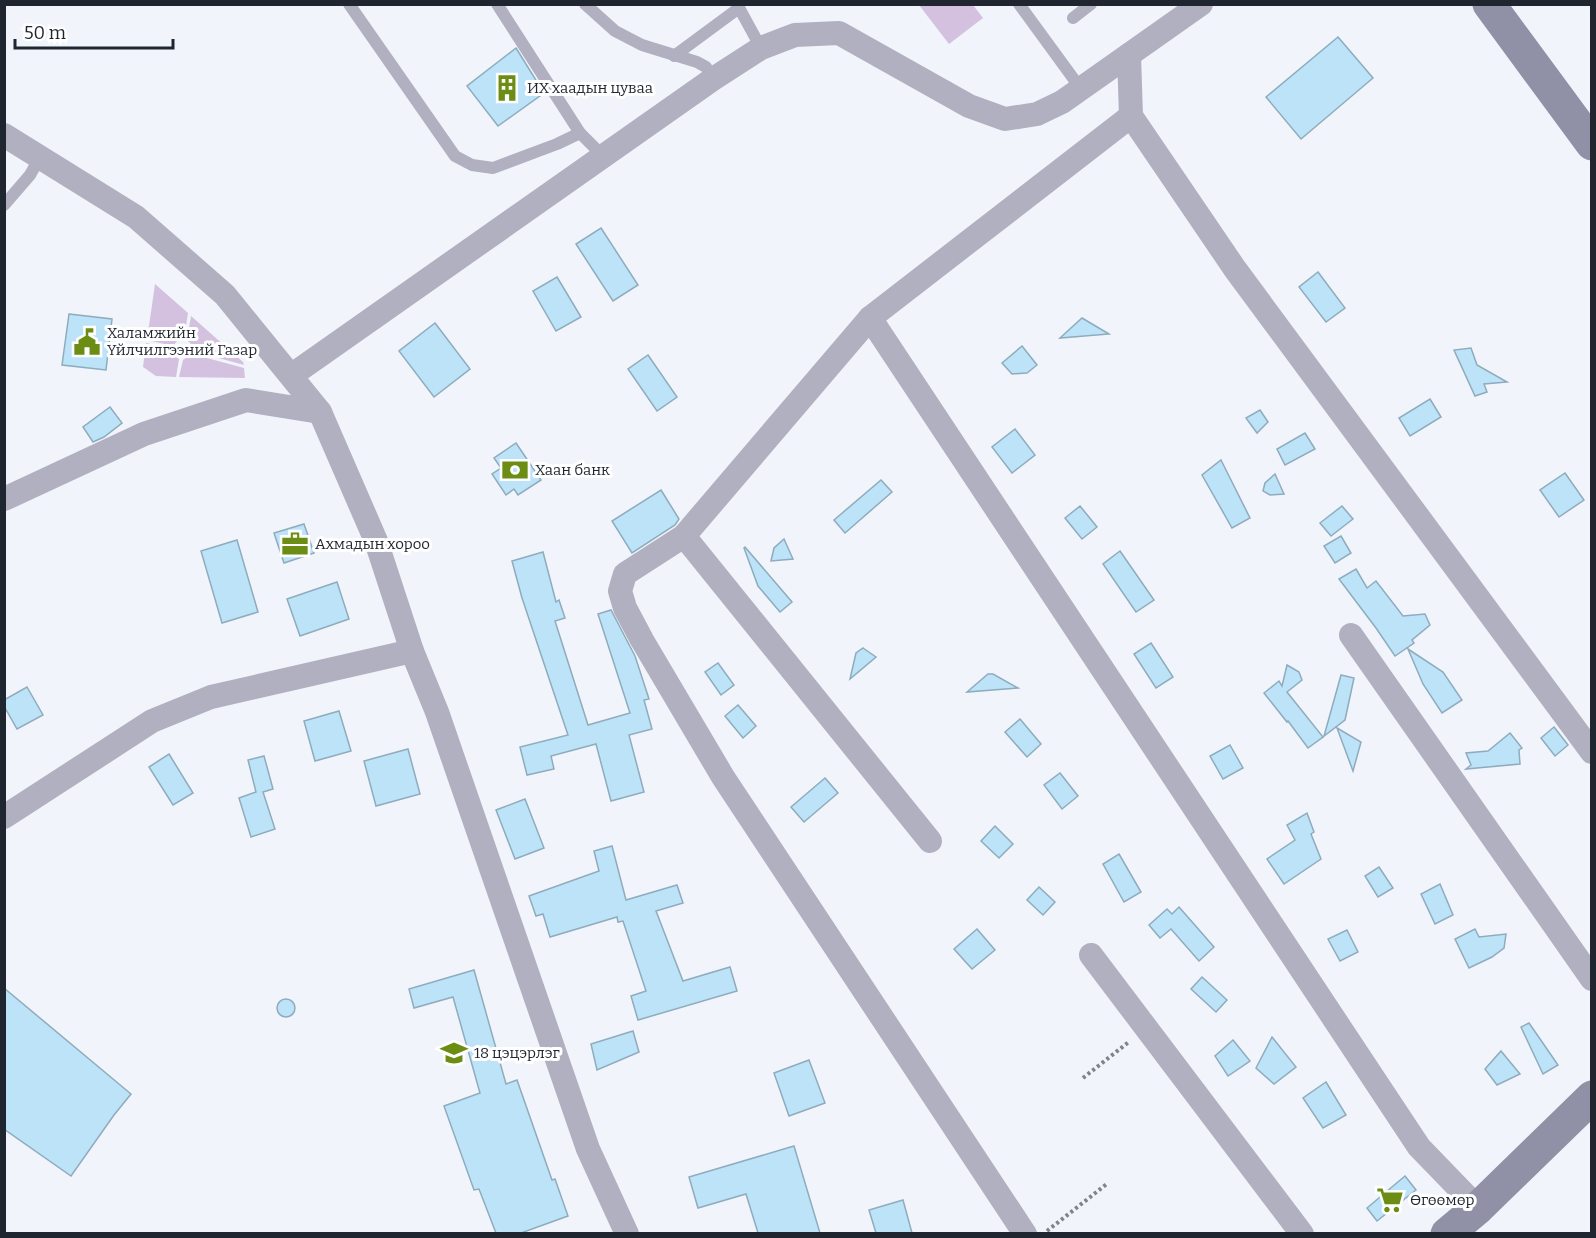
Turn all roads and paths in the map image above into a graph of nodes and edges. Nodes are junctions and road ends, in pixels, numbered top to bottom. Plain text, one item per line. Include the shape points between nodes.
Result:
1 (349, 4) edge
2 (497, 4) edge
3 (585, 4) edge
4 (1019, 4) edge
5 (1091, 4) edge
6 (1489, 4) edge
7 (738, 6) edge
8 (1197, 6) edge
9 (1073, 18) dead end
10 (760, 48) junction
11 (1129, 55) junction
12 (674, 56) junction
13 (713, 79) junction
14 (1081, 89) junction
15 (1131, 116) junction
16 (580, 133) junction
17 (4, 135) edge
18 (1592, 144) edge
19 (603, 156) junction
20 (40, 157) junction
21 (4, 205) edge
22 (870, 318) junction
23 (292, 375) junction
24 (320, 412) junction
25 (4, 499) edge
26 (684, 536) junction
27 (1351, 634) dead end
28 (412, 651) junction
29 (1592, 752) edge
30 (4, 817) edge
31 (930, 842) dead end
32 (1091, 954) dead end
33 (1592, 979) edge
34 (1147, 1028) junction
35 (1083, 1078) dead end
36 (1592, 1097) edge
37 (1108, 1183) dead end
38 (1478, 1208) junction
39 (627, 1233) edge
40 (1025, 1233) edge
41 (1044, 1233) edge
42 (1302, 1233) edge
43 (1447, 1233) edge

1 - 16 lane via 455,156 472,165 493,168
2 - 16 lane
3 - 12 lane via 615,31
4 - 14 lane
5 - 9 lane
6 - 18 main road
7 - 10 lane
7 - 12 lane
8 - 11 street
10 - 13 street
10 - 14 street via 795,35 838,33 969,106 1005,119 1037,114
11 - 14 street
11 - 15 street
12 - 13 lane via 706,67
13 - 19 street
15 - 22 street
15 - 29 street via 1242,278
16 - 19 lane
17 - 20 street
19 - 23 street
20 - 21 lane
20 - 23 street via 136,217 225,296
22 - 26 street
22 - 38 street via 1419,1147
23 - 24 street
24 - 25 street via 246,400 144,434
24 - 28 street via 376,541
26 - 31 street
26 - 40 street via 626,574 620,591 625,608 723,777
27 - 33 street
28 - 30 street via 211,697 152,721
28 - 39 street via 437,712 588,1149
32 - 34 street
34 - 35 path
34 - 42 street
36 - 38 main road
37 - 41 path
38 - 43 main road

